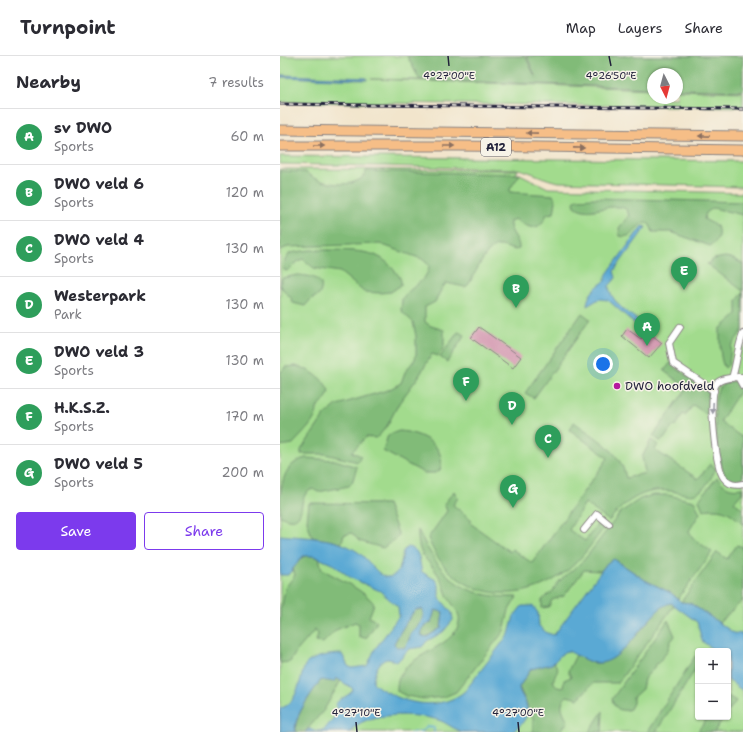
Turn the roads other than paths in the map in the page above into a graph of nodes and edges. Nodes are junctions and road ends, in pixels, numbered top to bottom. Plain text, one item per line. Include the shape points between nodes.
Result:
1 (280, 130) edge
2 (743, 136) edge
3 (280, 146) edge
4 (743, 150) edge
5 (680, 327) dead end
6 (743, 334) edge
7 (738, 378) edge
8 (743, 386) edge
9 (714, 391) junction
10 (743, 484) edge
11 (609, 524) dead end
12 (584, 530) dead end

2 -> 1 highway, A12
3 -> 4 highway, A12
5 - 9 street via 669,343 674,363
6 - 7 street via 738,347
7 - 8 street
7 - 9 street via 720,381
9 -> 10 street via 713,423 719,469 729,483 735,486
11 - 12 street via 597,514

